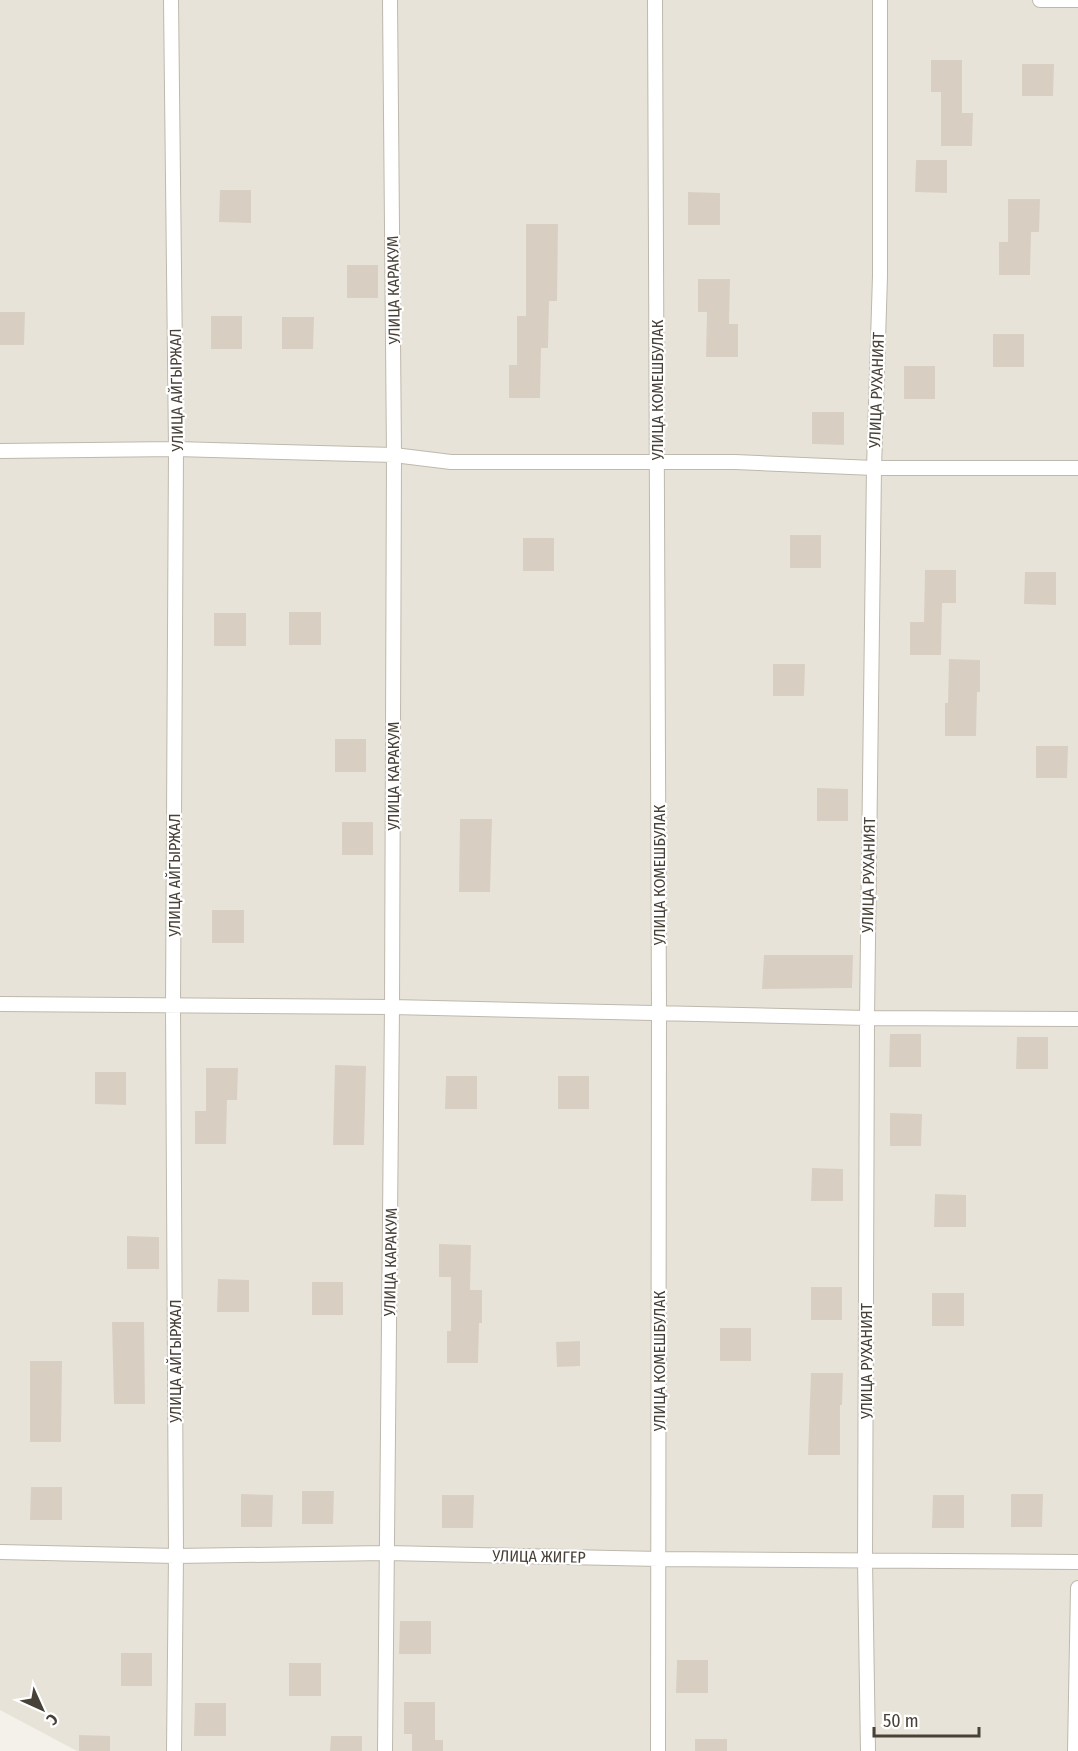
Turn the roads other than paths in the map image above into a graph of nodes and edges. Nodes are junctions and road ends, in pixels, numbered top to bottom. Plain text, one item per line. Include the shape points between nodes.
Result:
1 (171, 0) edge
2 (390, 0) edge
3 (655, 0) edge
4 (879, 0) edge
5 (1040, 0) edge
6 (1078, 0) edge
7 (176, 449) junction
8 (0, 451) edge
9 (394, 455) junction
10 (657, 462) junction
11 (874, 468) junction
12 (1078, 468) edge
13 (0, 1004) edge
14 (173, 1006) junction
15 (392, 1007) junction
16 (659, 1013) junction
17 (867, 1018) junction
18 (1078, 1019) edge
19 (0, 1552) edge
20 (387, 1553) junction
21 (176, 1556) junction
22 (659, 1559) junction
23 (865, 1561) junction
24 (1078, 1562) edge
25 (1078, 1588) edge
26 (174, 1751) edge
27 (385, 1751) edge
28 (658, 1751) edge
29 (868, 1751) edge
30 (1075, 1751) edge

1 - 7 street, УЛИЦА АЙГЫРЖАЛ
2 - 9 street, УЛИЦА КАРАКУМ
3 - 10 street, УЛИЦА КОМЕШБУЛАК
4 - 11 street, УЛИЦА РУХАНИЯТ via 880,276
5 - 6 street
7 - 8 street
7 - 9 street
7 - 14 street, УЛИЦА АЙГЫРЖАЛ
9 - 10 street via 451,462
9 - 15 street, УЛИЦА КАРАКУМ
10 - 11 street
10 - 16 street, УЛИЦА КОМЕШБУЛАК
11 - 12 street
11 - 17 street, УЛИЦА РУХАНИЯТ
13 - 14 street
14 - 15 street
14 - 21 street, УЛИЦА АЙГЫРЖАЛ
15 - 16 street
15 - 20 street, УЛИЦА КАРАКУМ
16 - 17 street
16 - 22 street, УЛИЦА КОМЕШБУЛАК
17 - 18 street
17 - 23 street, УЛИЦА РУХАНИЯТ
19 - 21 street, УЛИЦА ЖИГЕР
20 - 21 street, УЛИЦА ЖИГЕР
20 - 22 street, УЛИЦА ЖИГЕР
20 - 27 street, УЛИЦА КАРАКУМ
21 - 26 street, УЛИЦА АЙГЫРЖАЛ
22 - 23 street, УЛИЦА ЖИГЕР
22 - 28 street, УЛИЦА КОМЕШБУЛАК
23 - 24 street, УЛИЦА ЖИГЕР
23 - 29 street, УЛИЦА РУХАНИЯТ
25 - 30 street

